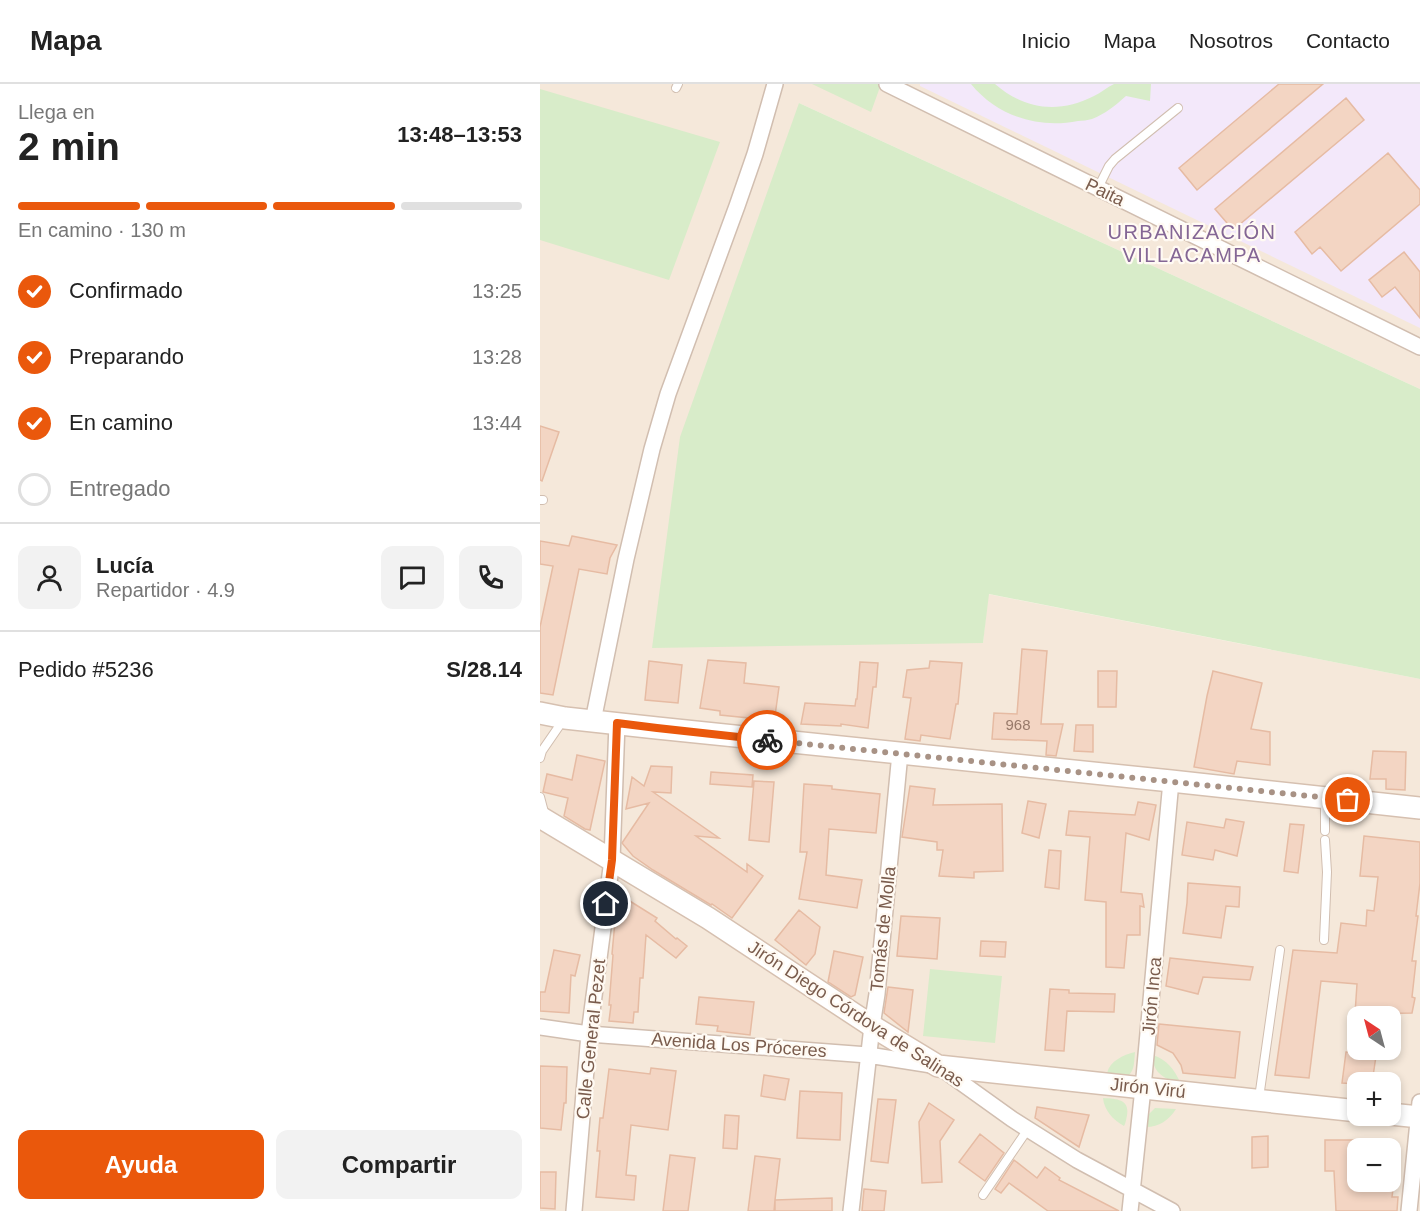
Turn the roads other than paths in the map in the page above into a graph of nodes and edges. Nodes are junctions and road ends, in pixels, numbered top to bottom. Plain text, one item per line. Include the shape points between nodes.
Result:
1 (775, 84) edge
2 (887, 84) edge
3 (904, 88) edge
4 (1178, 108) dead end
5 (1098, 188) junction
6 (1420, 347) edge
7 (540, 713) edge
8 (565, 718) junction
9 (593, 721) junction
10 (617, 723) junction
11 (541, 753) edge
12 (900, 753) junction
13 (1171, 781) junction
14 (540, 797) edge
15 (1325, 798) junction
16 (1420, 808) edge
17 (543, 819) edge
18 (1325, 831) dead end
19 (1325, 840) dead end
20 (612, 860) junction
21 (1324, 940) dead end
22 (1280, 950) dead end
23 (872, 1026) junction
24 (540, 1027) edge
25 (589, 1034) junction
26 (868, 1055) junction
27 (938, 1066) junction
28 (1143, 1088) junction
29 (1259, 1100) junction
30 (1347, 1110) edge
31 (1420, 1112) edge
32 (1401, 1113) edge
33 (1028, 1129) junction
34 (1132, 1190) junction
35 (983, 1195) dead end
36 (574, 1211) edge
37 (851, 1211) edge
38 (1130, 1211) edge
39 (1172, 1211) edge
40 (1409, 1211) edge

1 - 9 street via 755,154 668,394 626,559
2 - 3 street, Paita
3 - 5 street, Paita
4 - 5 lane via 1115,159
5 - 6 street, Paita
7 - 8 main road
8 - 9 main road
8 - 11 lane
9 - 10 main road
10 - 12 main road
10 - 20 street, Calle General Pezet
12 - 13 main road
12 - 23 street, Tomás de Molla
13 - 15 main road
13 - 28 street, Jirón Inca
14 - 17 lane
15 - 16 main road
15 - 18 lane
17 - 20 main road, Jirón Diego Córdova de Salinas
19 - 21 lane
20 - 23 main road, Jirón Diego Córdova de Salinas
20 - 25 street, Calle General Pezet
22 - 29 lane
23 - 26 street, Tomás de Molla
23 - 27 main road, Jirón Diego Córdova de Salinas
24 - 25 street, Avenida Los Próceres
25 - 26 street, Avenida Los Próceres
25 - 36 street, Calle General Pezet
26 - 27 street, Avenida Los Próceres
26 - 37 street, Tomás de Molla
27 - 28 main road, Jirón Virú
27 - 33 street, Jirón Diego Córdova de Salinas
28 - 29 main road, Jirón Virú
28 - 34 street, Jirón Inca
29 - 30 main road, Jirón Virú
31 - 32 main road
31 - 40 street
33 - 34 street, Jirón Diego Córdova de Salinas
33 - 35 lane
34 - 38 street, Jirón Inca
34 - 39 street, Jirón Diego Córdova de Salinas

